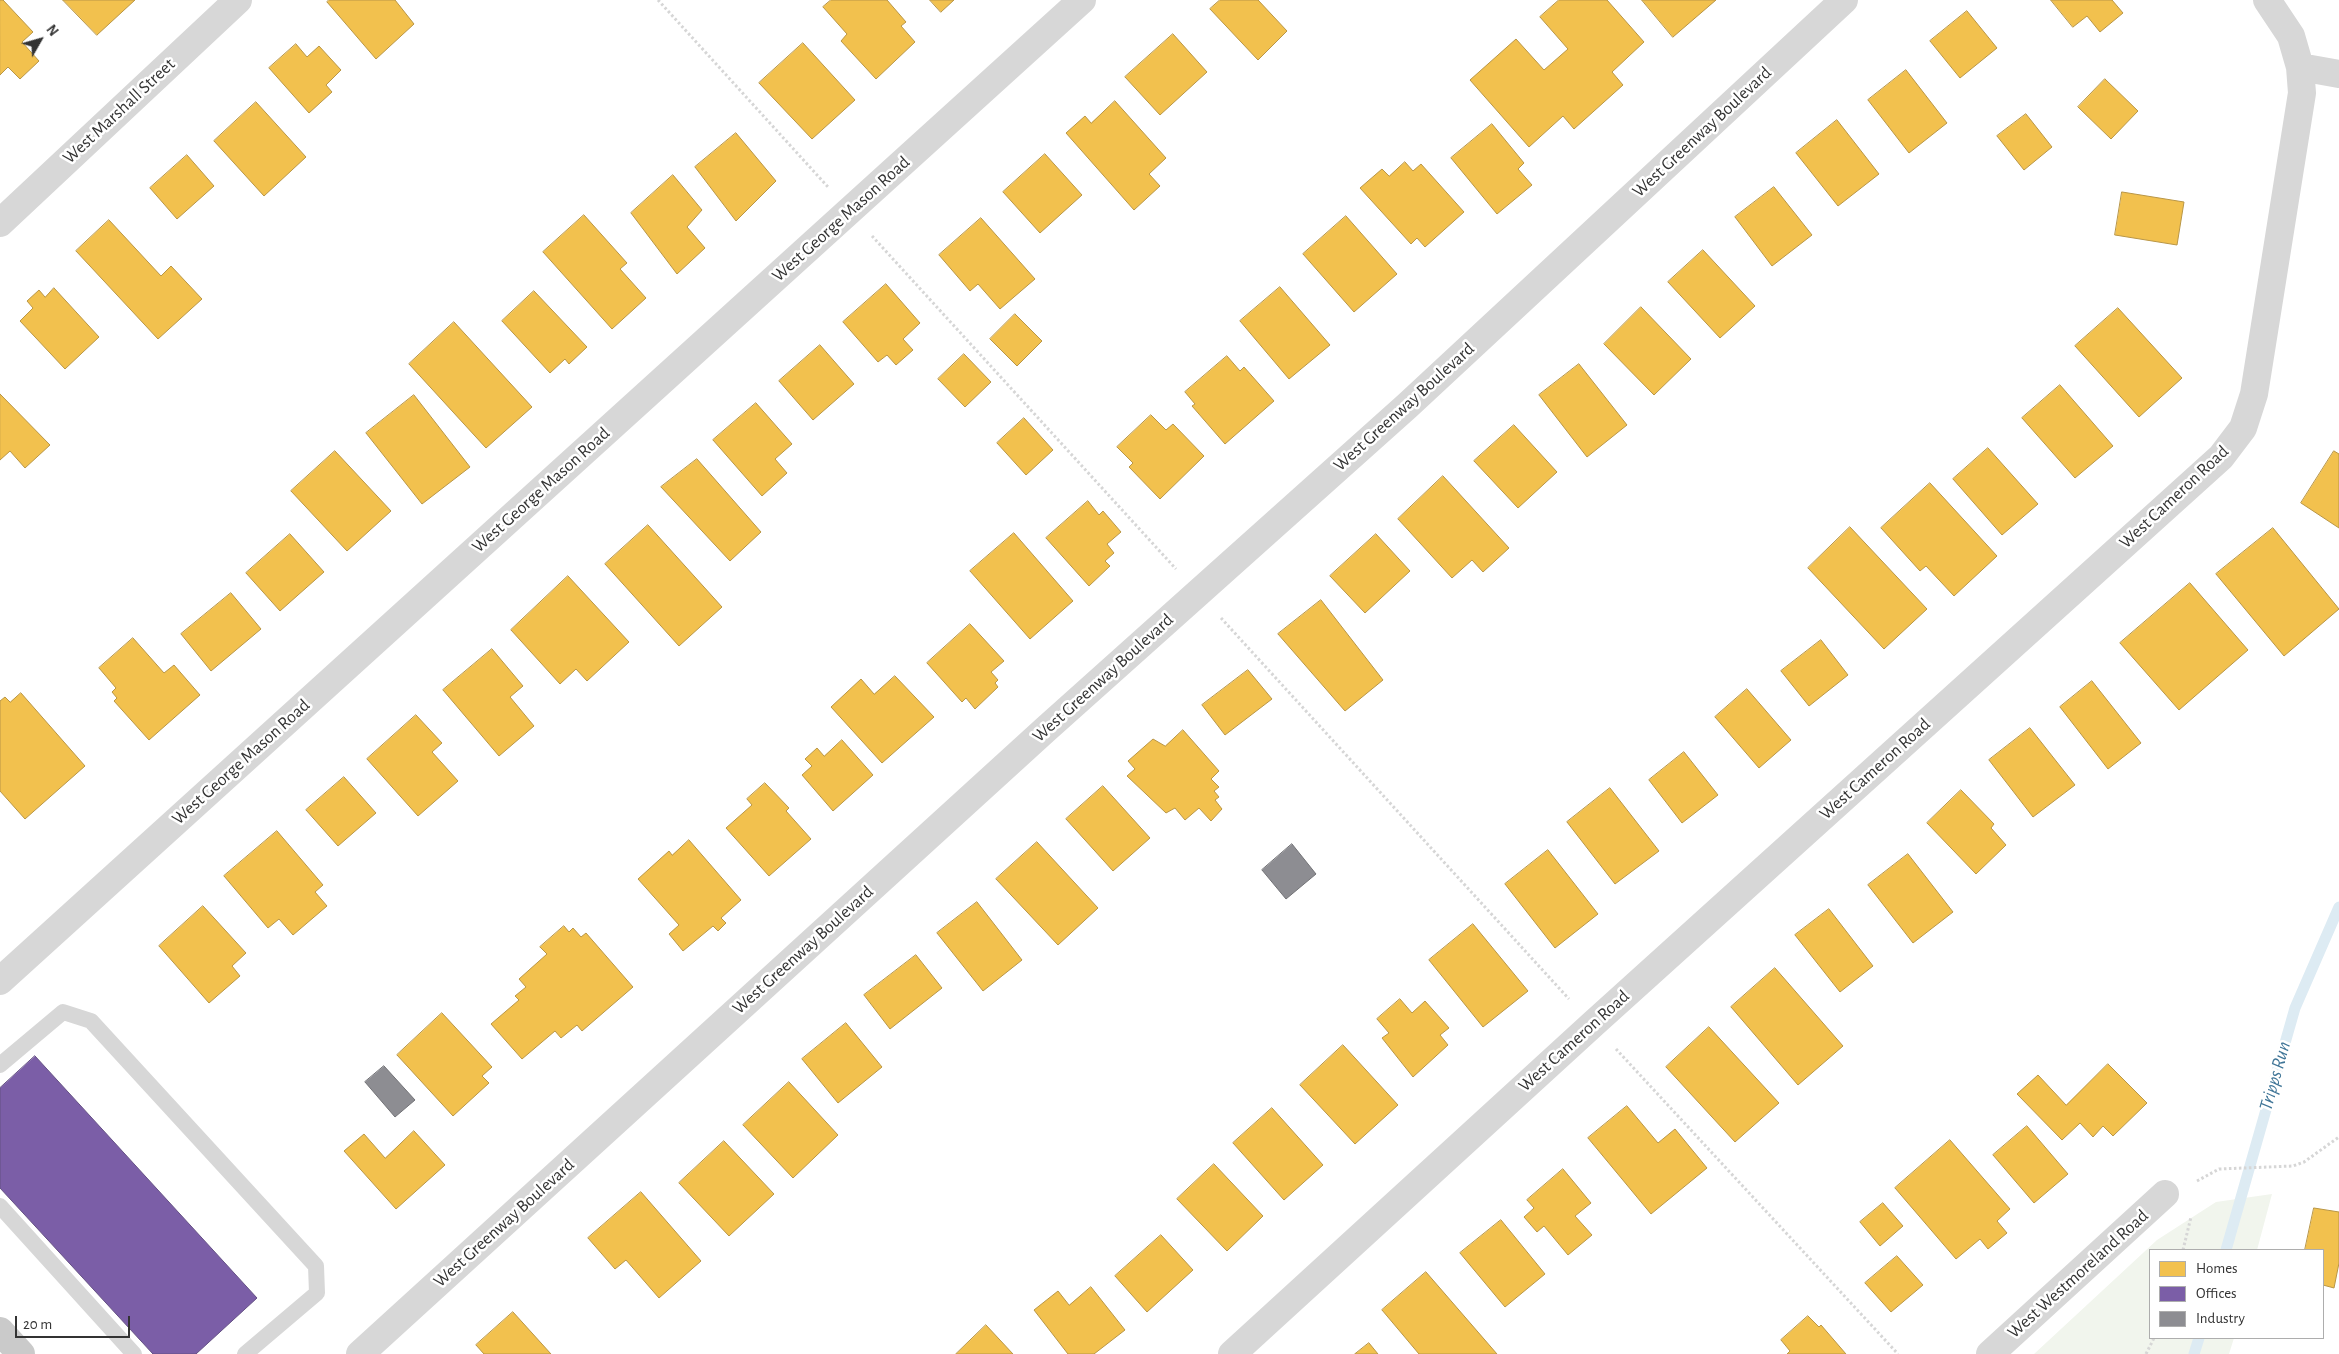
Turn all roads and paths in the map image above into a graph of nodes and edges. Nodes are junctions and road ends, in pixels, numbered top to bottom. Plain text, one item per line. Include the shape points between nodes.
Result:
1 (238, 0) edge
2 (658, 0) edge
3 (1082, 0) edge
4 (1844, 0) edge
5 (2267, 0) edge
6 (2300, 67) junction
7 (2339, 74) edge
8 (850, 211) junction
9 (0, 222) edge
10 (1199, 594) junction
11 (0, 981) edge
12 (1593, 1024) junction
13 (0, 1065) edge
14 (2339, 1137) edge
15 (2219, 1169) dead end
16 (2165, 1194) dead end
17 (0, 1206) edge
18 (0, 1331) edge
19 (2154, 1339) edge
20 (21, 1354) edge
21 (134, 1354) edge
22 (245, 1354) edge
23 (360, 1354) edge
24 (1232, 1354) edge
25 (1898, 1354) edge
26 (1990, 1354) edge
27 (2146, 1354) edge

1 - 9 street, West Marshall Street
2 - 8 path
3 - 8 street, West George Mason Road
4 - 10 street, West Greenway Boulevard
5 - 6 street, West Cameron Road via 2291,36
6 - 7 street
6 - 12 street, West Cameron Road via 2300,102 2254,394 2243,428 2220,457
8 - 10 path
8 - 11 street, West George Mason Road
10 - 12 path
10 - 23 street, West Greenway Boulevard via 1046,729
12 - 24 street, West Cameron Road
12 - 25 path
13 - 22 lane via 62,1012 92,1022 316,1266 316,1293
14 - 15 path via 2293,1166
16 - 26 street, West Westmoreland Road
17 - 21 lane
18 - 20 main road
19 - 27 path

